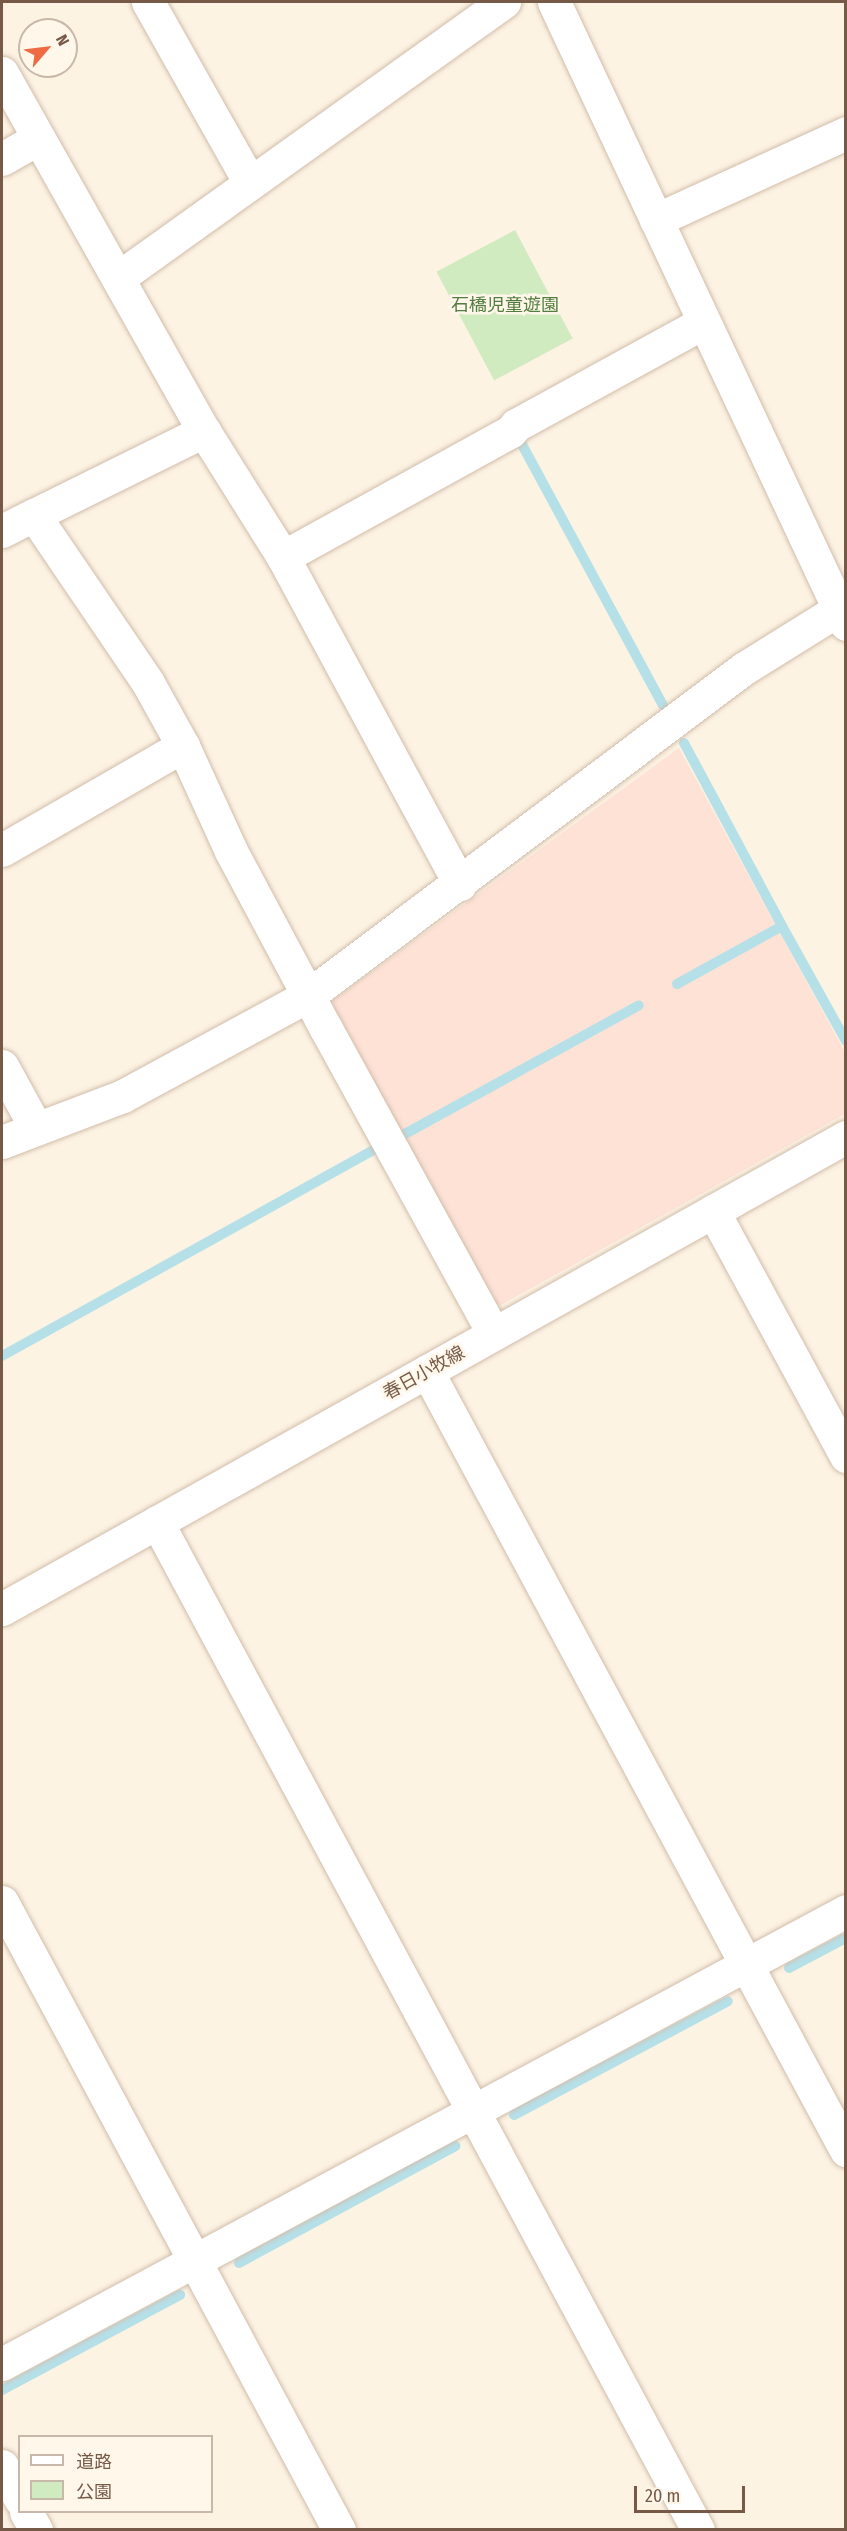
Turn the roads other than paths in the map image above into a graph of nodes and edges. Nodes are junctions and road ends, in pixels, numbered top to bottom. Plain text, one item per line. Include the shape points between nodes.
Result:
1 (148, 2) edge
2 (504, 2) edge
3 (554, 2) edge
4 (2, 73) edge
5 (846, 133) edge
6 (37, 139) junction
7 (2, 159) edge
8 (250, 183) junction
9 (656, 220) junction
10 (118, 278) junction
11 (704, 322) junction
12 (204, 430) junction
13 (34, 515) junction
14 (2, 531) edge
15 (283, 557) junction
16 (843, 613) edge
17 (183, 746) junction
18 (2, 850) edge
19 (460, 884) junction
20 (309, 995) junction
21 (2, 1066) edge
22 (36, 1128) junction
23 (846, 1137) edge
24 (2, 1142) edge
25 (713, 1211) junction
26 (494, 1334) junction
27 (427, 1371) junction
28 (846, 1456) edge
29 (157, 1522) junction
30 (2, 1609) edge
31 (2, 1902) edge
32 (846, 1911) edge
33 (746, 1965) junction
34 (473, 2111) junction
35 (846, 2150) edge
36 (194, 2260) junction
37 (2, 2364) edge
38 (2, 2466) edge
39 (18, 2495) edge
40 (27, 2513) edge
41 (36, 2529) edge
42 (339, 2529) edge
43 (698, 2529) edge

1 - 8 street
2 - 8 street
3 - 9 street
4 - 6 street
5 - 9 street
6 - 7 street
6 - 10 street
8 - 10 street
9 - 11 street
10 - 12 street
11 - 15 street
11 - 16 street
12 - 13 street
12 - 15 street
13 - 14 street
13 - 17 street via 148,683
15 - 19 street
16 - 19 street via 743,669
17 - 18 street
17 - 20 street via 231,851
19 - 20 street
20 - 22 street via 123,1096
20 - 26 street
21 - 22 street
22 - 24 street
23 - 25 street, 春日小牧線
25 - 26 street, 春日小牧線
25 - 28 street
26 - 27 street, 春日小牧線
27 - 29 street, 春日小牧線
27 - 33 street
29 - 30 street, 春日小牧線
29 - 34 street
31 - 36 street
32 - 33 street
33 - 34 street
33 - 35 street
34 - 36 street
34 - 43 street
36 - 37 street
36 - 42 street
38 - 39 street
40 - 41 street

